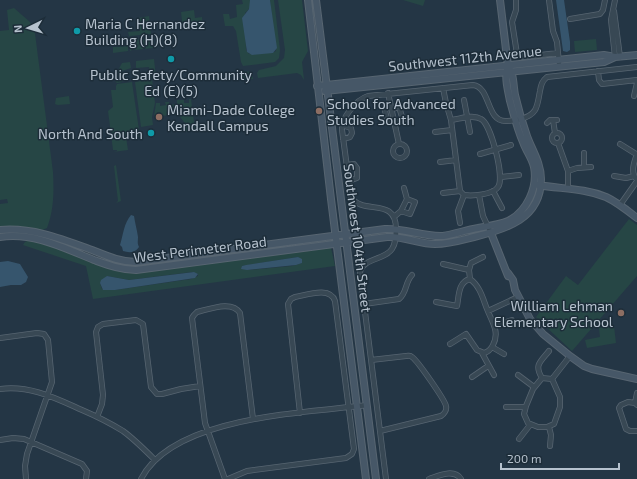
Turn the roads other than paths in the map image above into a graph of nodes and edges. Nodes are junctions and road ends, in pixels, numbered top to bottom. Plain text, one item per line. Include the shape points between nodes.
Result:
1 (308, 0) edge
2 (316, 0) edge
3 (500, 0) edge
4 (516, 0) edge
5 (549, 0) edge
6 (605, 0) edge
7 (615, 0) edge
8 (318, 19) junction
9 (570, 19) dead end
10 (310, 20) junction
11 (558, 53) junction
12 (637, 55) edge
13 (618, 57) junction
14 (559, 60) junction
15 (508, 66) junction
16 (560, 67) junction
17 (637, 67) edge
18 (598, 71) junction
19 (506, 72) junction
20 (513, 72) junction
21 (446, 75) junction
22 (637, 80) edge
23 (637, 83) edge
24 (328, 88) junction
25 (443, 88) junction
26 (318, 89) junction
27 (388, 93) junction
28 (634, 96) dead end
29 (464, 100) dead end
30 (392, 108) junction
31 (467, 118) junction
32 (518, 119) junction
33 (451, 120) junction
34 (395, 121) junction
35 (547, 123) dead end
36 (342, 125) junction
37 (452, 130) junction
38 (436, 132) dead end
39 (470, 132) dead end
40 (343, 139) junction
41 (399, 144) dead end
42 (620, 144) dead end
43 (511, 145) dead end
44 (495, 150) junction
45 (584, 153) dead end
46 (480, 154) dead end
47 (637, 154) edge
48 (456, 160) junction
49 (440, 162) dead end
50 (347, 165) junction
51 (584, 167) junction
52 (591, 167) dead end
53 (568, 171) junction
54 (519, 175) dead end
55 (614, 176) dead end
56 (501, 177) junction
57 (636, 179) edge
58 (349, 181) junction
59 (537, 185) junction
60 (404, 188) dead end
61 (568, 188) junction
62 (493, 191) junction
63 (443, 193) dead end
64 (462, 193) junction
65 (479, 195) junction
66 (407, 199) junction
67 (620, 205) junction
68 (502, 208) dead end
69 (401, 210) junction
70 (395, 216) junction
71 (637, 218) edge
72 (460, 223) dead end
73 (488, 226) junction
74 (0, 230) edge
75 (396, 230) junction
76 (491, 233) junction
77 (346, 235) junction
78 (336, 236) junction
79 (396, 236) junction
80 (0, 237) edge
81 (347, 242) junction
82 (337, 243) junction
83 (483, 257) dead end
84 (443, 264) dead end
85 (469, 270) junction
86 (412, 274) dead end
87 (470, 279) junction
88 (518, 297) junction
89 (436, 302) dead end
90 (364, 304) junction
91 (488, 311) junction
92 (512, 320) dead end
93 (495, 326) junction
94 (0, 338) edge
95 (450, 344) dead end
96 (492, 347) junction
97 (549, 352) dead end
98 (482, 353) junction
99 (504, 354) dead end
100 (570, 356) junction
101 (371, 360) junction
102 (488, 366) junction
103 (494, 374) dead end
104 (518, 375) dead end
105 (472, 377) dead end
106 (542, 378) junction
107 (552, 379) junction
108 (637, 379) edge
109 (200, 386) junction
110 (534, 387) junction
111 (0, 389) edge
112 (637, 393) edge
113 (48, 395) junction
114 (636, 404) edge
115 (367, 405) junction
116 (357, 406) junction
117 (349, 407) junction
118 (506, 407) dead end
119 (525, 408) junction
120 (300, 413) junction
121 (97, 417) junction
122 (253, 419) junction
123 (530, 424) junction
124 (549, 427) junction
125 (380, 431) junction
126 (637, 431) edge
127 (207, 432) junction
128 (519, 439) dead end
129 (0, 440) edge
130 (32, 442) junction
131 (550, 446) dead end
132 (155, 460) junction
133 (26, 479) edge
134 (86, 479) edge
135 (141, 479) edge
136 (225, 479) edge
137 (228, 479) edge
138 (366, 479) edge
139 (376, 479) edge
140 (386, 479) edge
141 (429, 479) edge
142 (461, 479) edge

1 - 10 street, Southwest 104th Street
2 - 8 street, Southwest 104th Street
3 - 15 street
4 - 11 street via 512,22 517,54 523,57
5 - 11 street
6 - 9 street via 604,10 600,14
7 - 13 street via 611,20
8 - 10 street
8 - 24 street, Southwest 104th Street
10 - 26 street, Southwest 104th Street
11 - 14 street
12 - 13 street, Southwest 112th Avenue
13 - 14 street, Southwest 112th Avenue via 604,55
13 - 16 street, Southwest 112th Avenue via 604,62
14 - 15 street, Southwest 112th Avenue
14 - 16 street
15 - 19 street
15 - 20 street
15 - 21 street, Southwest 112th Avenue
16 - 20 street, Southwest 112th Avenue
17 - 18 street, Southwest 112th Avenue
18 - 22 street via 599,82 602,84
18 - 32 street, Southwest 112th Avenue via 546,78 541,85 535,110 530,116
19 - 20 street, Southwest 112th Avenue
19 - 21 street, Southwest 112th Avenue
19 - 32 street via 508,89
20 - 32 street
21 - 24 street, Southwest 112th Avenue
23 - 28 street
24 - 26 street, Southwest 112th Avenue
24 - 77 street, Southwest 104th Street
25 - 27 street, Southwest 112th Avenue
25 - 32 street, Southwest 112th Avenue via 477,85 483,91 496,118 504,122
25 - 33 street
26 - 78 street, Southwest 104th Street
27 - 30 street, Southwest 112th Avenue
27 - 36 street via 362,98
29 - 31 street
30 - 34 street, Southwest 112th Avenue via 385,111 387,119
30 - 34 street via 399,107 403,120
31 - 33 street
31 - 39 street
31 - 44 street via 484,120
32 - 59 street via 539,166
33 - 37 street
34 - 41 street
35 - 53 street via 555,120 555,133 561,136 562,139 558,143
36 - 40 street, Southwest 104th Street
36 - 40 street via 351,128 352,133 350,137
37 - 38 street
37 - 48 street
40 - 50 street, Southwest 104th Street
42 - 47 street
43 - 44 street
44 - 46 street
44 - 56 street
45 - 51 street
47 - 57 street via 633,171
48 - 49 street
48 - 64 street
50 - 58 street, Southwest 104th Street
50 - 58 street via 354,164 357,168 357,178
51 - 52 street
51 - 53 street
53 - 61 street
54 - 56 street
55 - 57 street
56 - 62 street via 498,187
57 - 67 street
58 - 70 street, Southwest 104th Street via 351,197 355,202 386,210
59 - 61 street
59 - 73 street, West Perimeter Road via 518,214 509,220
59 - 76 street via 534,205 525,216 508,227
60 - 66 street
61 - 67 street via 599,194
62 - 65 street
62 - 68 street
63 - 64 street
64 - 65 street
64 - 72 street via 458,211
65 - 73 street via 482,213
66 - 69 street
66 - 69 street via 415,202 410,214
67 - 71 street
69 - 70 street
70 - 75 street, Southwest 104th Street
73 - 75 street, West Perimeter Road via 439,236
73 - 76 street
74 - 78 street, West Perimeter Road via 44,234 114,259 136,262
75 - 77 street, West Perimeter Road
75 - 79 street, Southwest 104th Street
76 - 79 street via 437,244
76 - 88 street via 510,284
77 - 78 street, West Perimeter Road
77 - 81 street, Southwest 104th Street
78 - 82 street, Southwest 104th Street
79 - 81 street, West Perimeter Road
79 - 90 street, Southwest 104th Street via 389,252 361,268
80 - 82 street, West Perimeter Road via 33,238 106,264 132,270
81 - 82 street, West Perimeter Road
81 - 115 street, Southwest 104th Street
82 - 116 street, Southwest 104th Street
83 - 85 street via 472,262
84 - 85 street
85 - 87 street
86 - 90 street via 403,296 399,299
87 - 89 street via 462,285 457,306
87 - 91 street via 476,284
88 - 91 street
88 - 100 street via 535,326
90 - 101 street, Southwest 104th Street
91 - 93 street
92 - 93 street
93 - 96 street via 496,336
94 - 113 street via 44,334 48,340 52,378
95 - 98 street via 466,334
96 - 98 street via 488,352
96 - 99 street
97 - 106 street via 538,366
98 - 102 street
100 - 107 street
100 - 108 street via 592,369
101 - 125 street, Southwest 104th Street
101 - 125 street via 410,356 417,362 446,405 444,414 439,416
102 - 103 street
102 - 105 street
104 - 110 street
106 - 107 street
106 - 110 street
107 - 124 street via 561,404 555,421
109 - 121 street via 159,395 151,387 144,326 139,320 103,324 96,330 103,395
109 - 122 street via 192,318 197,312 230,306 236,308 240,313
109 - 127 street
110 - 119 street
111 - 113 street via 24,389
112 - 114 street
113 - 121 street
113 - 130 street
114 - 126 street via 622,404 619,410 626,429
115 - 116 street
115 - 139 street, Southwest 104th Street
116 - 117 street
116 - 138 street, Southwest 104th Street
117 - 120 street
117 - 120 street via 335,301 330,293 323,293 289,300
117 - 137 street via 354,449 351,456 247,472
118 - 119 street
119 - 123 street via 525,418
120 - 122 street
121 - 132 street via 123,432
122 - 127 street
123 - 124 street
123 - 128 street
124 - 131 street
125 - 140 street, Southwest 104th Street
127 - 132 street via 175,444
127 - 136 street
129 - 130 street via 14,438
130 - 133 street via 26,460
130 - 134 street via 82,464 87,469
132 - 135 street
141 - 142 street via 451,473

